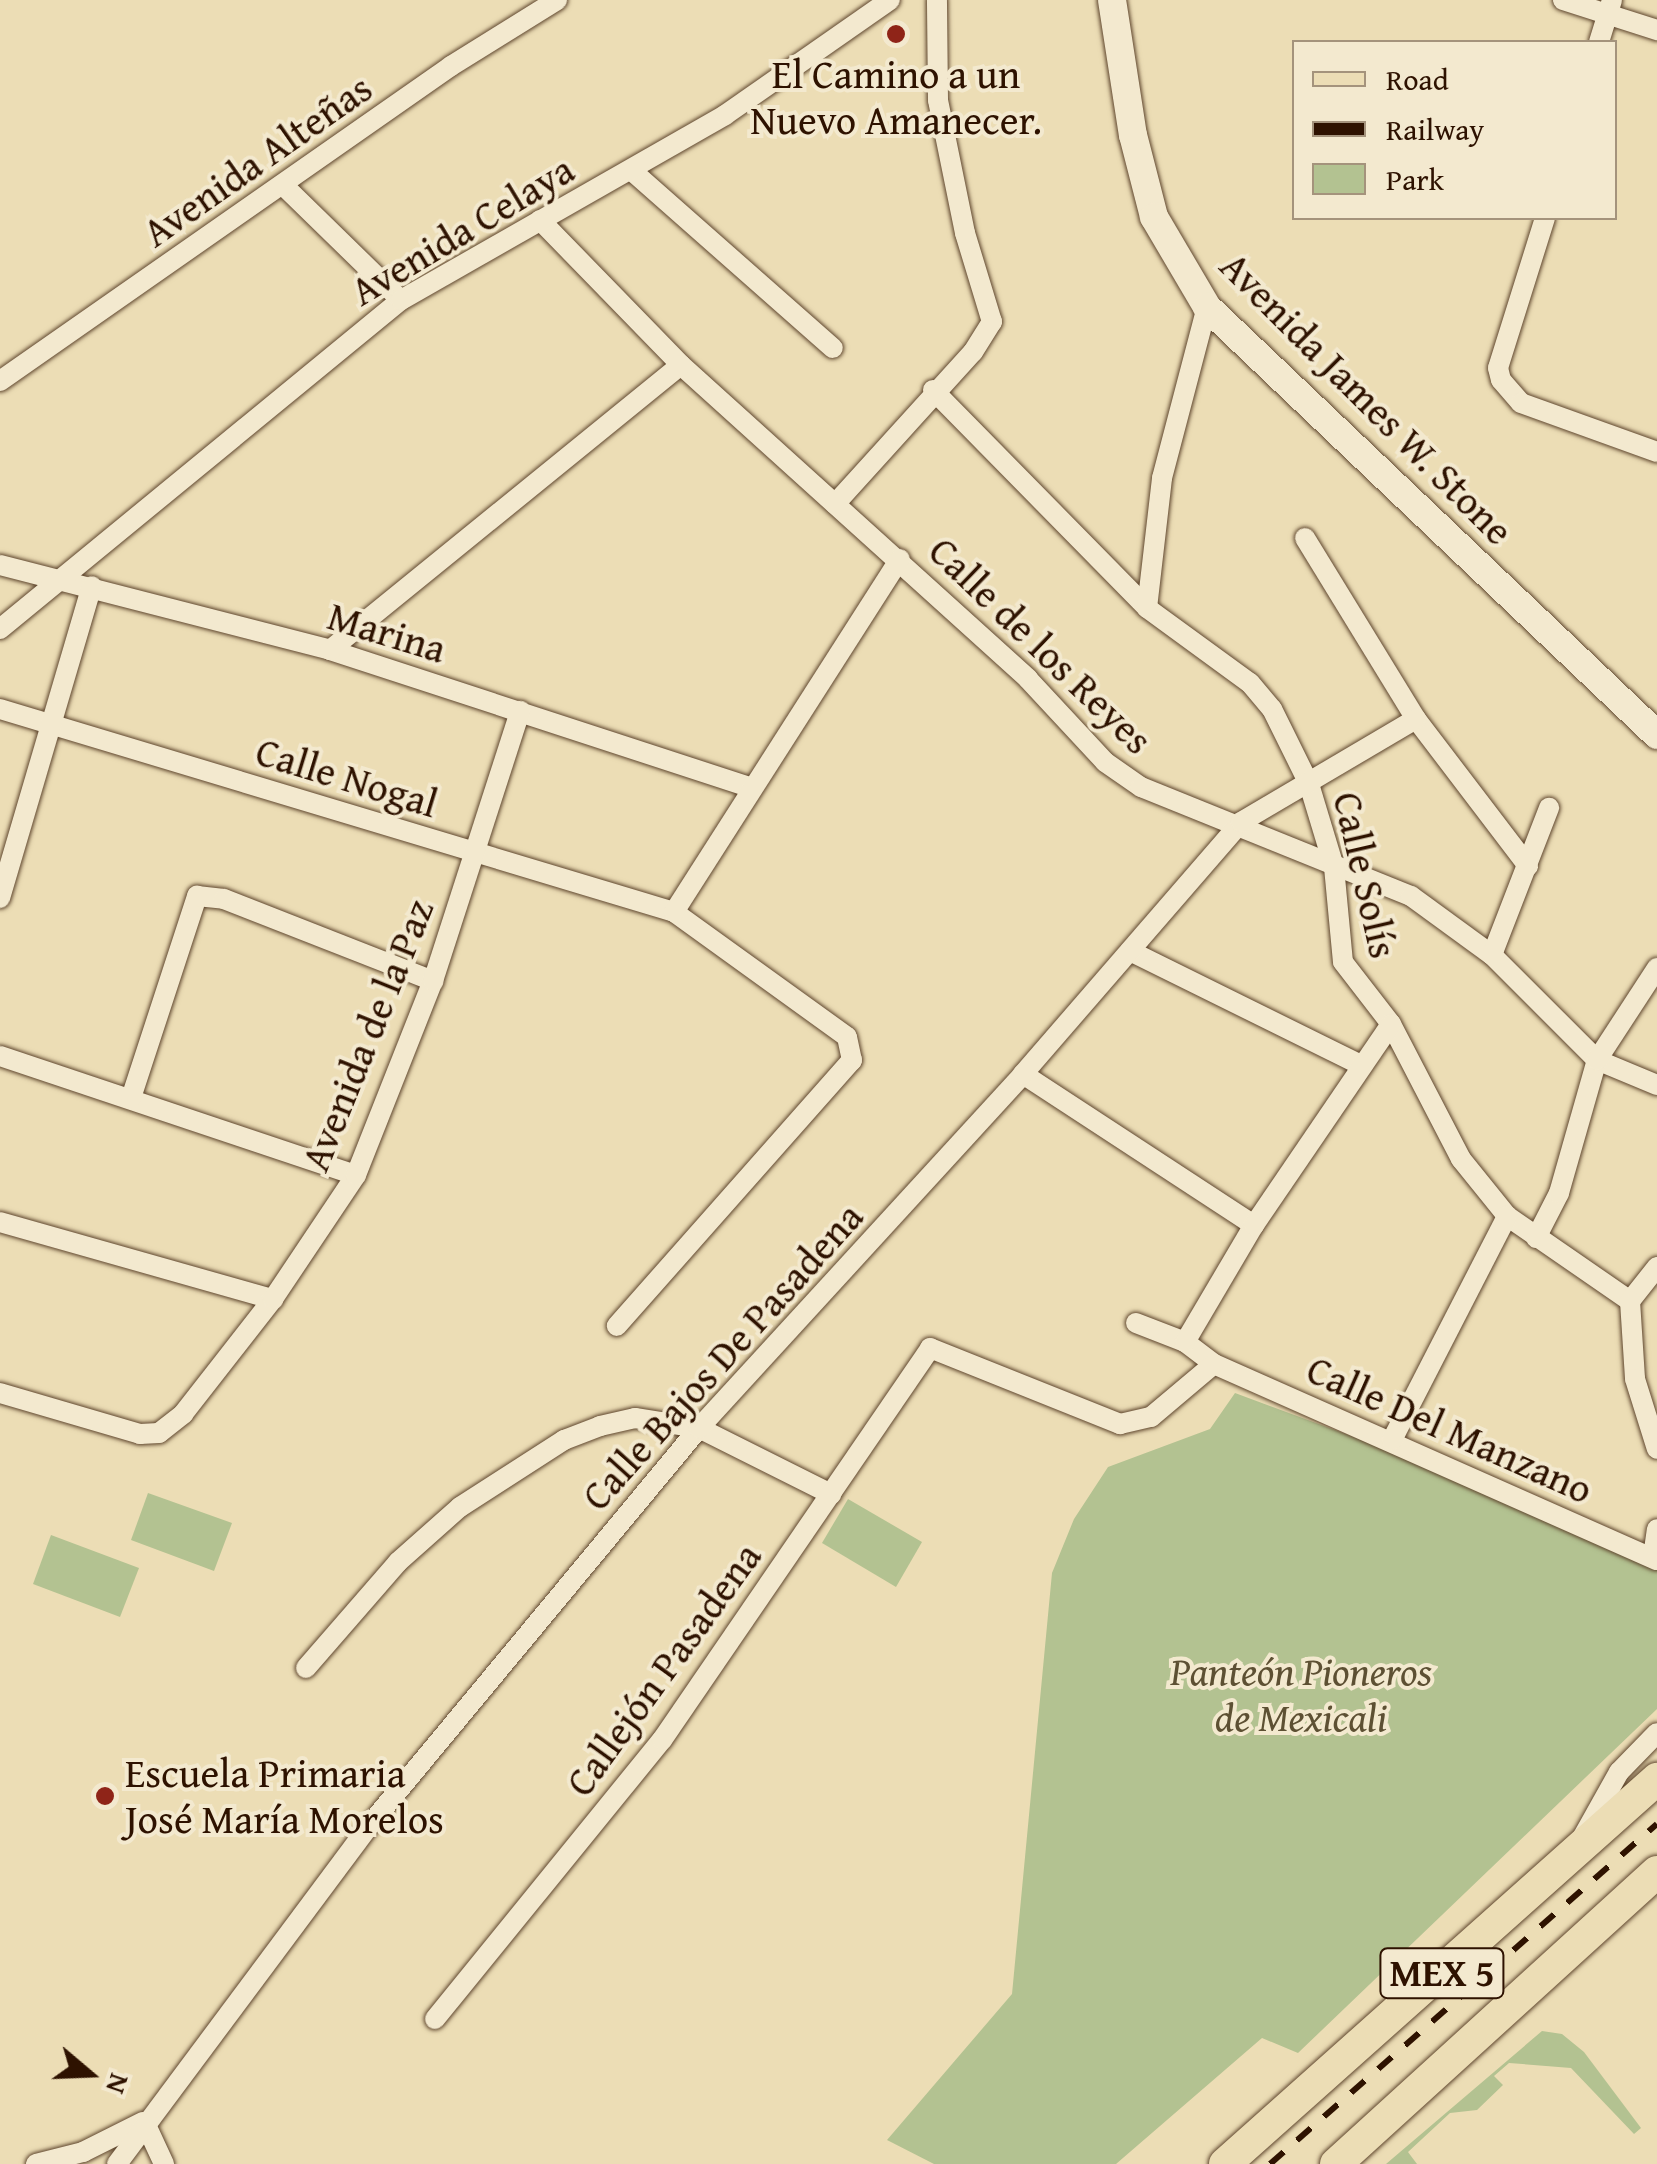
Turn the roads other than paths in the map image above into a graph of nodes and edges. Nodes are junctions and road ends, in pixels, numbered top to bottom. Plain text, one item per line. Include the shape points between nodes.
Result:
1 (557, 0) edge
2 (890, 0) edge
3 (938, 0) edge
4 (1112, 0) edge
5 (1563, 0) edge
6 (1610, 7) edge
7 (1657, 30) edge
8 (1599, 40) edge
9 (632, 170) junction
10 (284, 186) junction
11 (540, 220) junction
12 (1544, 220) edge
13 (400, 300) junction
14 (1207, 308) junction
15 (833, 348) dead end
16 (681, 365) junction
17 (0, 382) edge
18 (933, 390) junction
19 (1657, 452) edge
20 (835, 504) junction
21 (1305, 538) dead end
22 (900, 559) junction
23 (0, 564) edge
24 (56, 577) junction
25 (92, 586) junction
26 (1147, 608) junction
27 (0, 628) edge
28 (330, 650) junction
29 (0, 709) edge
30 (520, 711) junction
31 (1416, 719) junction
32 (50, 722) junction
33 (1657, 735) edge
34 (1309, 784) junction
35 (748, 787) junction
36 (1550, 808) dead end
37 (1241, 822) junction
38 (473, 852) junction
39 (1334, 866) junction
40 (1528, 866) junction
41 (0, 898) edge
42 (674, 912) junction
43 (1130, 951) junction
44 (1492, 954) junction
45 (1654, 972) edge
46 (433, 981) junction
47 (1390, 1024) junction
48 (0, 1056) edge
49 (1597, 1060) junction
50 (1361, 1066) junction
51 (1023, 1074) junction
52 (1657, 1086) edge
53 (131, 1098) junction
54 (356, 1175) junction
55 (1507, 1216) junction
56 (0, 1222) edge
57 (1254, 1225) junction
58 (1536, 1238) junction
59 (1657, 1266) edge
60 (273, 1299) junction
61 (1630, 1301) junction
62 (1136, 1323) dead end
63 (617, 1326) dead end
64 (1185, 1342) junction
65 (1214, 1364) junction
66 (0, 1393) edge
67 (699, 1428) junction
68 (1392, 1440) junction
69 (1657, 1448) edge
70 (831, 1494) junction
71 (1657, 1529) edge
72 (1655, 1558) edge
73 (306, 1668) dead end
74 (1657, 1733) edge
75 (1657, 1779) edge
76 (1574, 1854) junction
77 (1657, 1872) edge
78 (435, 2019) dead end
79 (150, 2120) junction
80 (36, 2164) edge
81 (117, 2164) edge
82 (164, 2164) edge
83 (1225, 2164) edge
84 (1336, 2164) edge

1 - 10 street, Avenida Alteñas via 451,66
2 - 9 street, Avenida Celaya via 726,116
3 - 18 street via 938,100 992,322
4 - 14 main road, Avenida James W. Stone via 1132,135 1154,217
5 - 6 street
6 - 7 street
6 - 8 street
9 - 11 street, Avenida Celaya
9 - 15 street
10 - 13 street
10 - 17 street, Avenida Alteñas
11 - 13 street, Avenida Celaya
11 - 16 street, Calle de los Reyes
12 - 19 street via 1498,368 1508,394
13 - 24 street, Avenida Celaya
14 - 26 street via 1162,478
14 - 33 main road, Avenida James W. Stone
16 - 20 street, Calle de los Reyes
16 - 28 street
18 - 20 street
18 - 26 street, Calle Solís
20 - 22 street, Calle de los Reyes
21 - 31 street
22 - 35 street
22 - 37 street, Calle de los Reyes via 1105,762 1142,787
23 - 24 street, Marina
24 - 25 street, Marina
24 - 27 street, Avenida Celaya
25 - 28 street, Marina
25 - 32 street
26 - 34 street, Calle Solís via 1250,683 1290,738
28 - 30 street, Marina
29 - 32 street, Calle Nogal
30 - 35 street, Marina
30 - 38 street, Avenida de la Paz
31 - 34 street, Calle Bajos De Pasadena
31 - 40 street
32 - 38 street, Calle Nogal
32 - 41 street
34 - 37 street, Calle Bajos De Pasadena
34 - 39 street, Calle Solís
35 - 42 street
36 - 40 street
37 - 39 street, Calle de los Reyes
37 - 43 street, Calle Bajos De Pasadena
38 - 42 street, Calle Nogal
38 - 46 street, Avenida de la Paz
39 - 44 street, Calle de los Reyes via 1411,896
39 - 47 street, Calle Solís via 1342,962
40 - 44 street
42 - 63 street, Calle Nogal via 847,1036 852,1060
43 - 50 street
43 - 51 street, Calle Bajos De Pasadena
44 - 49 street, Calle de los Reyes
45 - 49 street
46 - 53 street via 224,899 197,896
46 - 54 street, Avenida de la Paz
47 - 50 street
47 - 55 street, Calle Solís via 1460,1159
48 - 53 street
49 - 52 street, Calle de los Reyes
49 - 58 street via 1559,1193
50 - 57 street
51 - 57 street
51 - 67 street, Calle Bajos De Pasadena
53 - 54 street
54 - 60 street, Avenida de la Paz
55 - 58 street, Calle Solís
55 - 68 street
56 - 60 street
57 - 64 street
58 - 61 street, Calle Solís
59 - 61 street
60 - 66 street, Avenida de la Paz via 169,1429 140,1434
61 - 69 street via 1635,1379
62 - 64 street, Calle Del Manzano
64 - 65 street, Calle Del Manzano
65 - 68 street, Calle Del Manzano
65 - 70 street, Callejón Pasadena via 1151,1417 1120,1424 930,1348
67 - 70 street
67 - 73 street via 636,1418 564,1440 460,1507 398,1562
67 - 79 street, Calle Bajos De Pasadena via 368,1827
68 - 72 street, Calle Del Manzano
70 - 78 street, Callejón Pasadena via 662,1740
71 - 72 street
74 - 76 street via 1596,1804
75 - 76 main road, MEX 5
76 - 83 main road, MEX 5
77 - 84 main road, MEX 5
79 - 80 street, Calle Bajos De Pasadena via 83,2152
79 - 81 street, Calle Bajos De Pasadena
79 - 82 street

